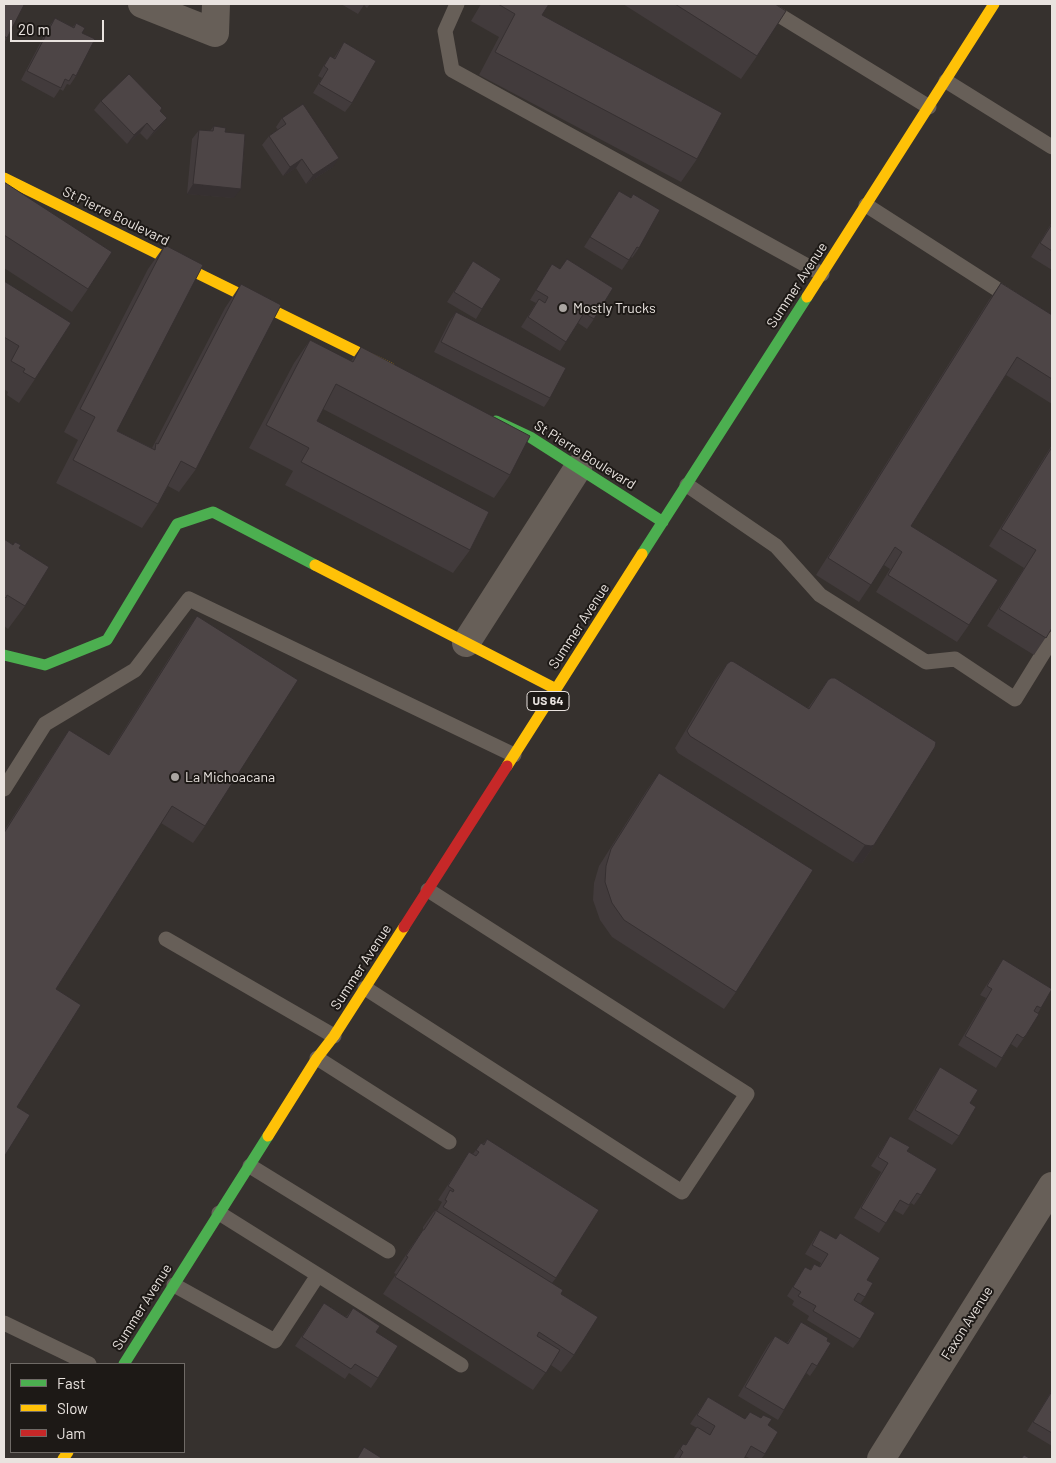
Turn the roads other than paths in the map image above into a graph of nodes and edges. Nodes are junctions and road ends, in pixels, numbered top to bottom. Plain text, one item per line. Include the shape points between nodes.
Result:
1 (142, 4) edge
2 (216, 4) edge
3 (457, 4) edge
4 (762, 4) edge
5 (990, 5) edge
6 (946, 81) junction
7 (929, 107) junction
8 (1052, 147) edge
9 (4, 178) edge
10 (866, 205) junction
11 (822, 274) junction
12 (1028, 309) edge
13 (401, 374) edge
14 (490, 418) edge
15 (578, 468) junction
16 (687, 485) junction
17 (663, 522) junction
18 (1052, 639) edge
19 (466, 643) junction
20 (4, 655) edge
21 (556, 689) junction
22 (514, 755) junction
23 (4, 789) edge
24 (428, 890) junction
25 (166, 939) dead end
26 (364, 988) junction
27 (334, 1036) junction
28 (317, 1058) junction
29 (449, 1142) dead end
30 (250, 1166) junction
31 (1052, 1186) edge
32 (219, 1213) junction
33 (388, 1251) dead end
34 (318, 1275) junction
35 (174, 1285) junction
36 (4, 1323) edge
37 (87, 1363) edge
38 (125, 1363) edge
39 (461, 1365) dead end
40 (881, 1459) edge

1 - 2 street via 215,33
3 - 11 lane via 445,31 452,70
4 - 7 lane
5 - 6 main road, Summer Avenue / US 64
6 - 7 main road, Summer Avenue / US 64
6 - 8 lane
7 - 10 main road, Summer Avenue / US 64
9 - 13 main road, St Pierre Boulevard
10 - 11 main road, Summer Avenue / US 64
10 - 12 lane
11 - 16 main road, Summer Avenue / US 64
14 - 15 main road, St Pierre Boulevard
15 - 17 main road, St Pierre Boulevard
15 - 19 street
16 - 17 main road, Summer Avenue / US 64
16 - 18 lane via 776,546 820,595 926,662 955,659 1015,699
17 - 21 main road, Summer Avenue / US 64
19 - 20 main road via 213,512 177,524 107,640 45,664
19 - 21 main road
21 - 22 main road, Summer Avenue / US 64
22 - 23 lane via 189,599 135,670 45,724
22 - 24 main road, Summer Avenue / US 64
24 - 26 main road, Summer Avenue / US 64
24 - 26 lane via 746,1094 682,1192
25 - 27 lane
26 - 27 main road, Summer Avenue / US 64
27 - 28 main road, Summer Avenue / US 64
28 - 29 lane
28 - 30 main road, Summer Avenue / US 64
30 - 32 main road, Summer Avenue / US 64
30 - 33 lane
31 - 40 street, Faxon Avenue
32 - 34 lane
32 - 35 main road, Summer Avenue / US 64
34 - 35 lane via 275,1341
34 - 39 lane
35 - 38 main road, Summer Avenue / US 64
36 - 37 lane

